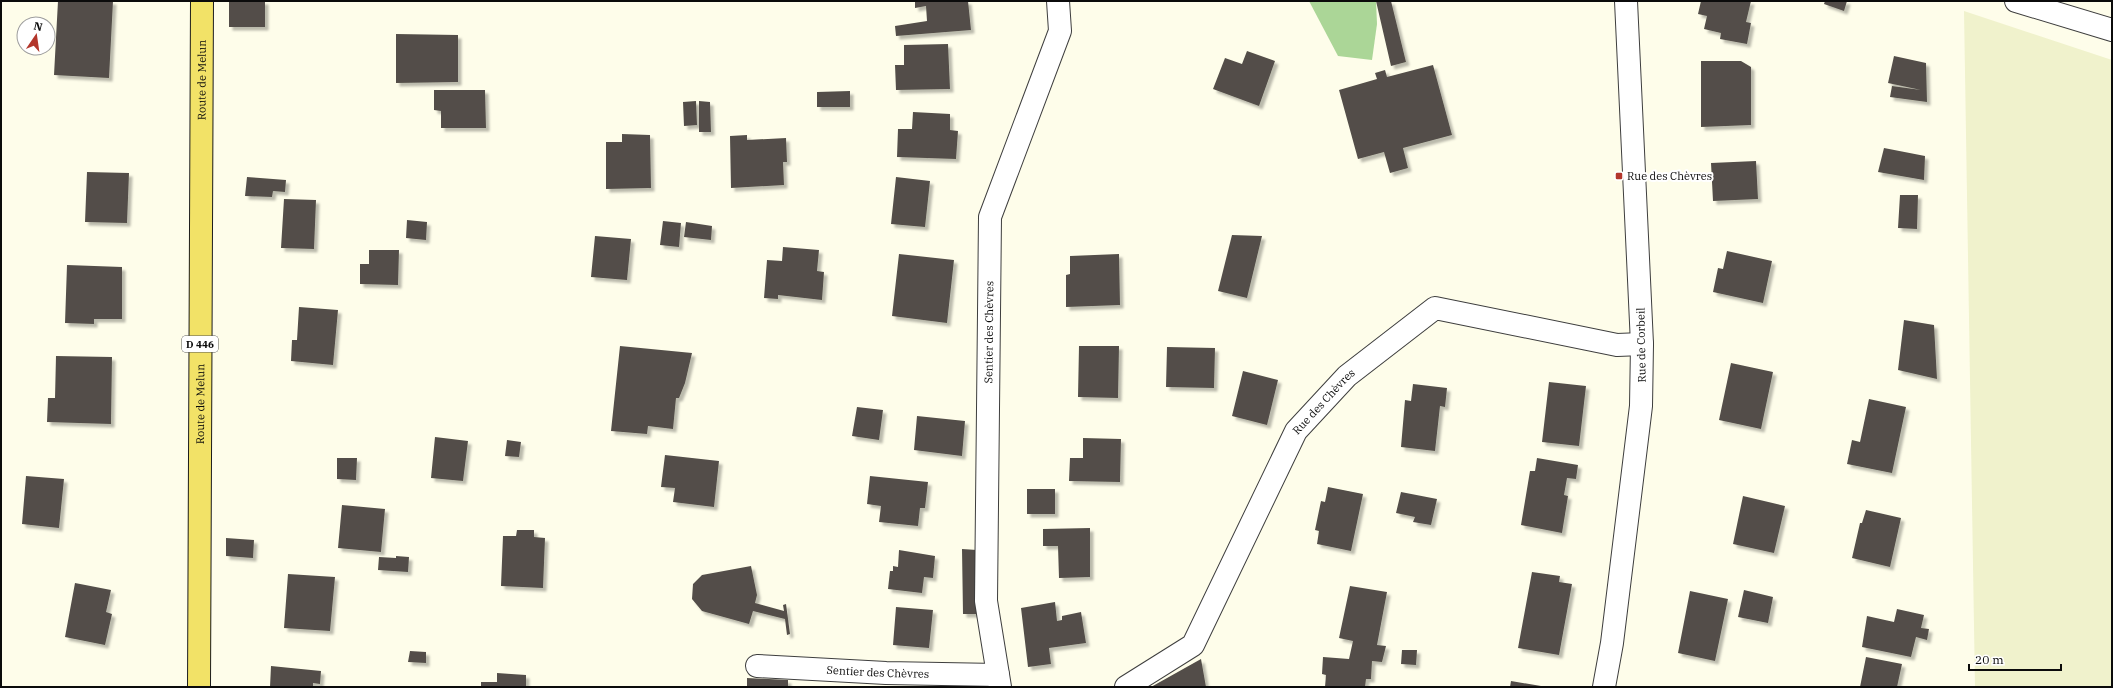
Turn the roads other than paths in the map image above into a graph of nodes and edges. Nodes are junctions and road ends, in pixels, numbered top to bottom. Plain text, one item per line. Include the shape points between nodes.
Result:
1 (202, 1) edge
2 (1058, 1) edge
3 (1626, 1) edge
4 (2016, 1) edge
5 (2066, 9) edge
6 (2112, 30) edge
7 (1642, 344) junction
8 (757, 666) dead end
9 (999, 681) edge
10 (199, 687) edge
11 (1126, 687) edge
12 (1604, 687) edge

1 - 10 main road, Route de Melun / D 446
2 - 9 street, Sentier des Chèvres via 1060,31 990,217 986,602
3 - 7 street, Rue de Corbeil
4 - 5 street
5 - 6 street
7 - 11 street, Rue des Chèvres via 1617,345 1435,308 1347,376 1296,431 1193,644
7 - 12 street, Rue de Corbeil via 1641,406 1612,643
8 - 9 street, Sentier des Chèvres

